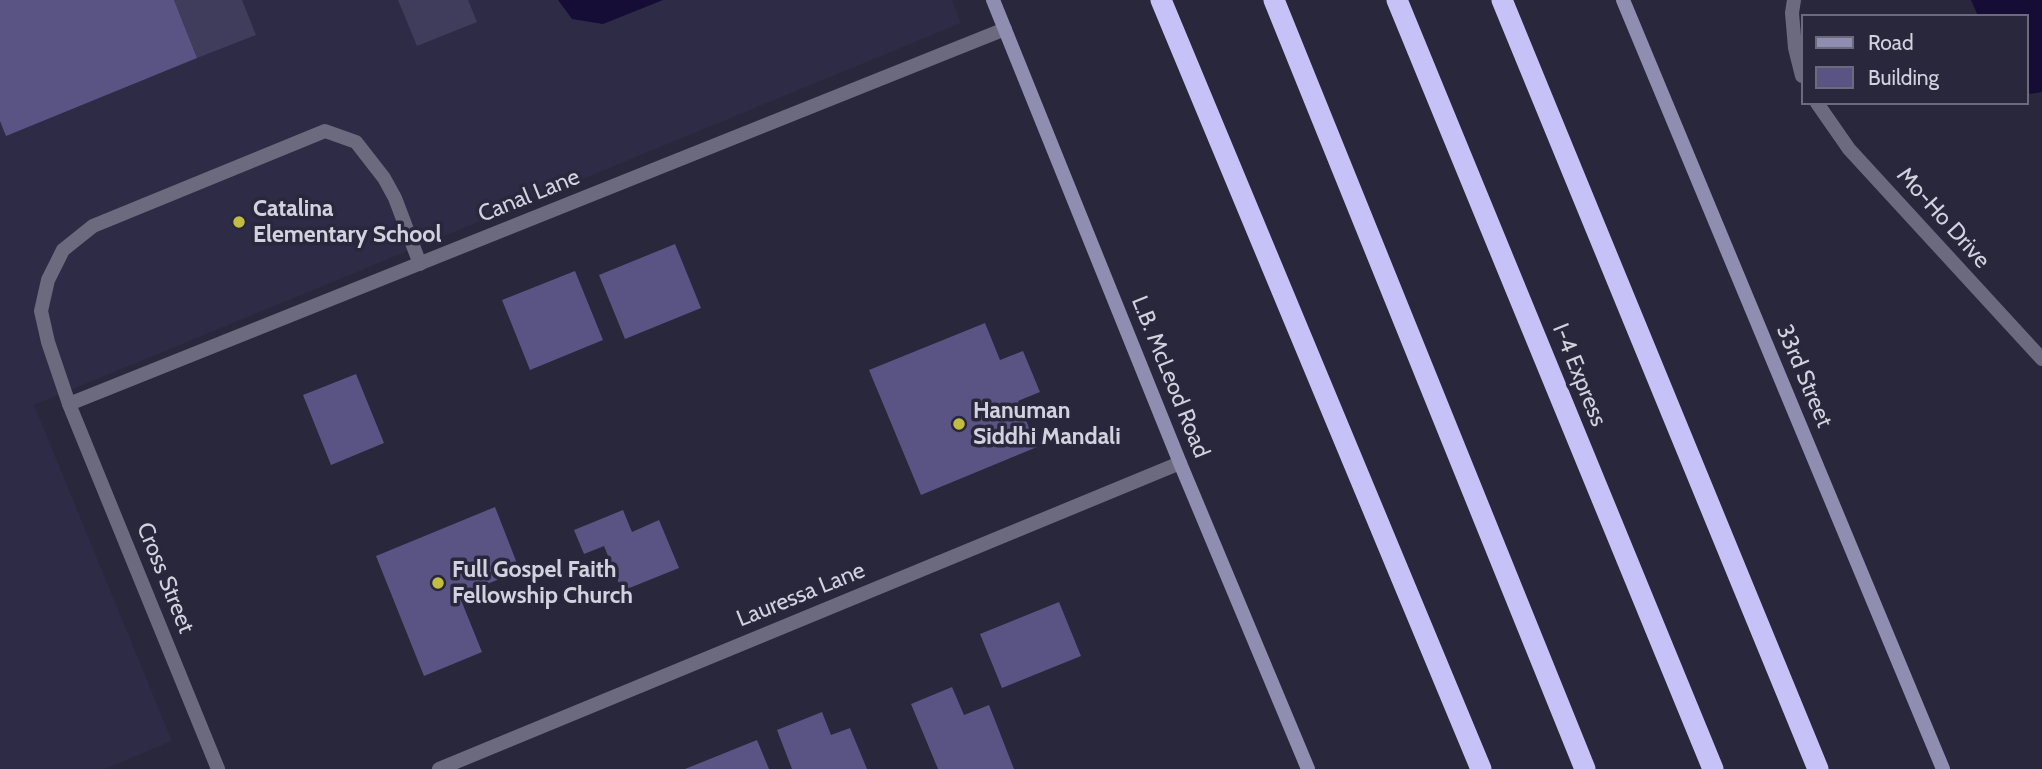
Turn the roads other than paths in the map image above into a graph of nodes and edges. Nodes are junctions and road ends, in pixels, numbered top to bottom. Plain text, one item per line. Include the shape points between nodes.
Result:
1 (993, 0) edge
2 (1161, 0) edge
3 (1274, 0) edge
4 (1397, 0) edge
5 (1502, 0) edge
6 (1623, 0) edge
7 (1794, 0) edge
8 (1005, 29) junction
9 (1800, 67) edge
10 (1818, 105) edge
11 (420, 264) junction
12 (2042, 359) edge
13 (69, 404) junction
14 (1180, 463) junction
15 (218, 769) edge
16 (439, 769) edge
17 (1308, 769) edge
18 (1481, 769) edge
19 (1585, 769) edge
20 (1713, 769) edge
21 (1818, 769) edge
22 (1943, 769) edge

1 - 8 street, L.B. McLeod Road
2 - 18 highway
3 - 19 highway
4 - 20 highway, I-4 Express
5 - 21 highway
6 - 22 street, 33rd Street
7 - 9 street
8 - 11 street, Canal Lane
8 - 14 street, L.B. McLeod Road
10 - 12 street, Mo-Ho Drive via 1849,149
11 - 13 street, Canal Lane
11 - 13 street, Cross Street via 384,178 356,142 325,131 93,226 63,250 48,281 41,311
13 - 15 street, Cross Street
14 - 16 street, Lauressa Lane
14 - 17 street, L.B. McLeod Road

